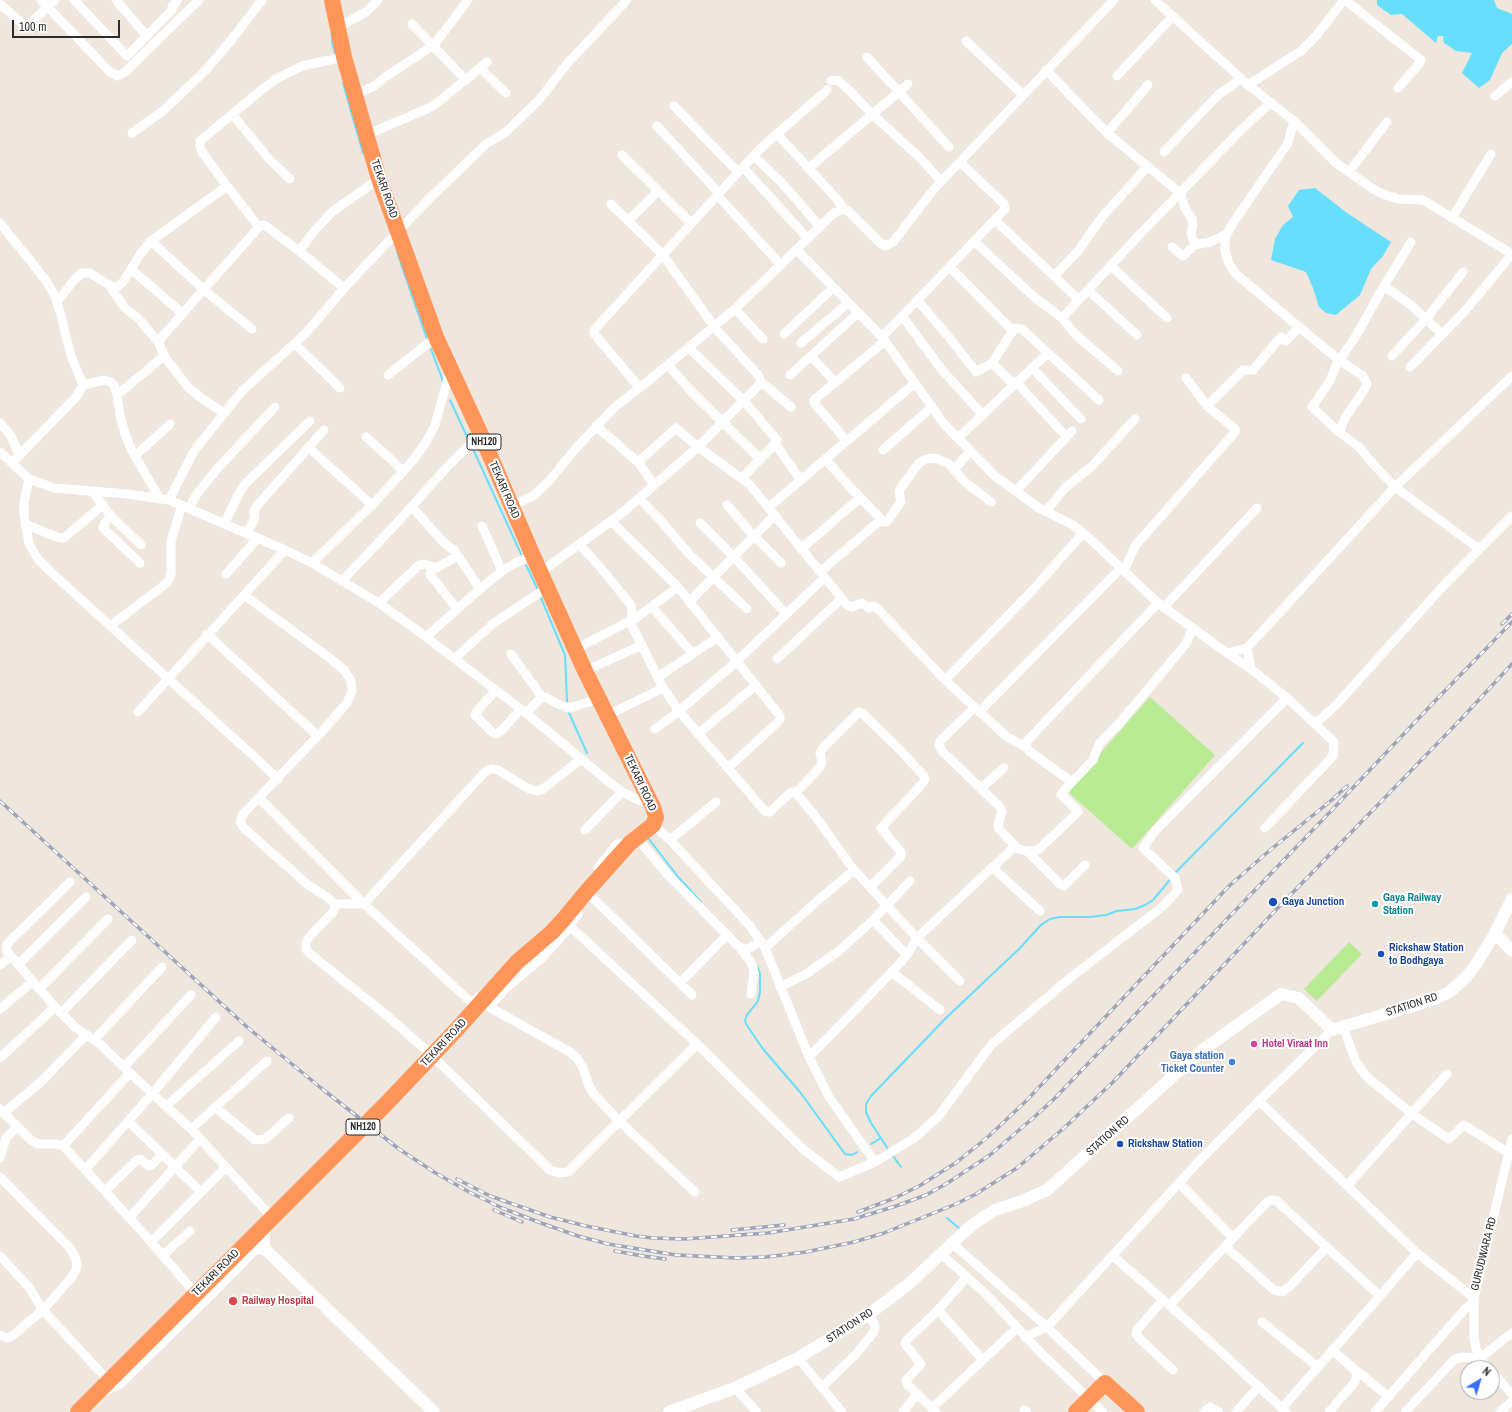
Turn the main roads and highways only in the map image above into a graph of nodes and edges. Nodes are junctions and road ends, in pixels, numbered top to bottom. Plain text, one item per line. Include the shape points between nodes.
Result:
1 (332, 0) edge
2 (78, 1412) edge
3 (1076, 1412) edge
4 (1137, 1412) edge

1 - 2 highway, TEKARI ROAD / NH120 via 344,58 379,180 436,337 585,671 656,817 654,824 634,840 557,926 517,962 385,1105 104,1383
3 - 4 highway via 1105,1383

